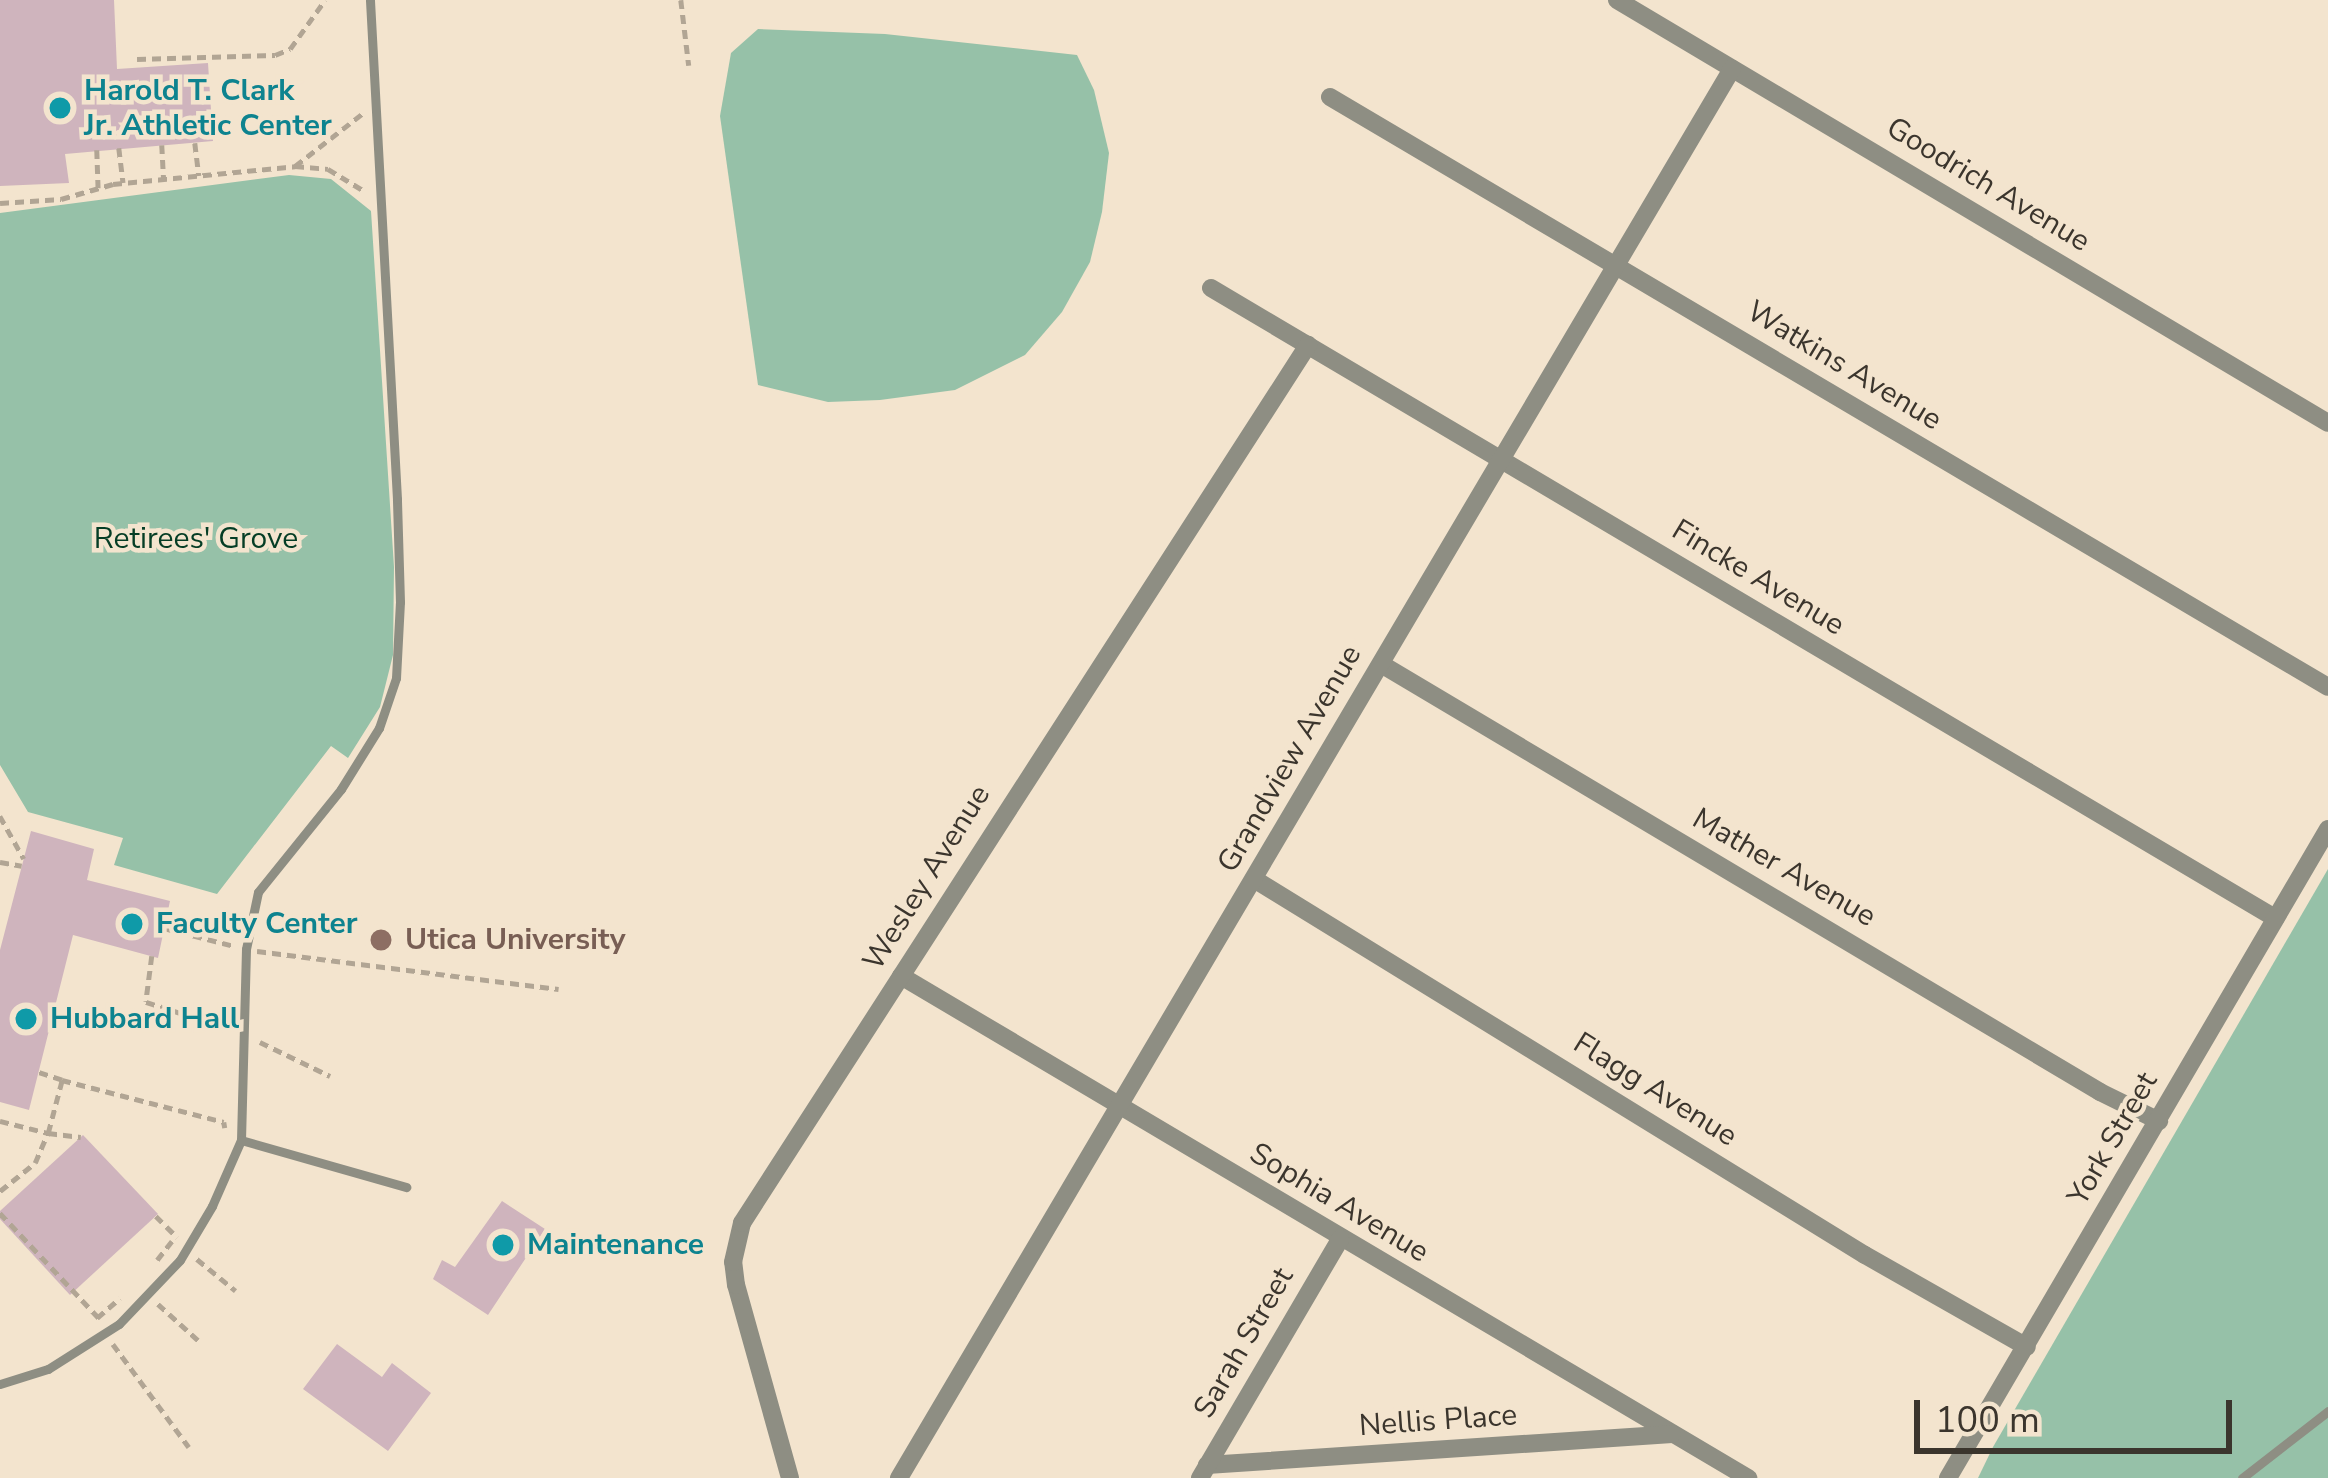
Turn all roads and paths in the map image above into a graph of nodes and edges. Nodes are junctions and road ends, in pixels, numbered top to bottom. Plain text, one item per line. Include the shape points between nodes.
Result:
1 (325, 0) edge
2 (370, 0) edge
3 (682, 0) edge
4 (1617, 0) edge
5 (137, 59) dead end
6 (689, 66) dead end
7 (1732, 69) junction
8 (376, 93) junction
9 (1330, 98) dead end
10 (195, 143) dead end
11 (162, 145) dead end
12 (119, 148) dead end
13 (97, 150) dead end
14 (295, 166) junction
15 (199, 176) junction
16 (164, 179) junction
17 (123, 183) junction
18 (98, 188) junction
19 (0, 203) edge
20 (381, 207) junction
21 (1614, 265) junction
22 (1211, 288) dead end
23 (1308, 345) junction
24 (2328, 423) edge
25 (1499, 459) junction
26 (1381, 664) junction
27 (2328, 687) edge
28 (0, 816) edge
29 (2328, 829) edge
30 (0, 862) edge
31 (1254, 879) junction
32 (2275, 919) junction
33 (164, 928) dead end
34 (246, 949) junction
35 (152, 956) dead end
36 (901, 976) junction
37 (559, 989) dead end
38 (246, 1035) junction
39 (38, 1072) dead end
40 (330, 1076) dead end
41 (62, 1080) junction
42 (1119, 1107) junction
43 (0, 1121) edge
44 (2159, 1121) junction
45 (225, 1132) dead end
46 (48, 1133) junction
47 (81, 1137) dead end
48 (241, 1140) junction
49 (406, 1187) dead end
50 (0, 1191) edge
51 (188, 1218) dead end
52 (1340, 1239) junction
53 (152, 1266) dead end
54 (147, 1294) junction
55 (87, 1326) dead end
56 (198, 1340) dead end
57 (2027, 1347) junction
58 (0, 1384) edge
59 (2328, 1412) edge
60 (1672, 1434) junction
61 (1204, 1471) edge
62 (790, 1478) edge
63 (899, 1478) edge
64 (1748, 1478) edge
65 (1948, 1478) edge
66 (2242, 1478) edge

1 - 5 path via 290,49 275,55
2 - 8 lane
3 - 6 path
4 - 7 street, Goodrich Avenue
7 - 21 street, Grandview Avenue
7 - 24 street, Goodrich Avenue
8 - 14 path via 364,112
8 - 20 lane
9 - 21 street, Watkins Avenue
10 - 15 path
11 - 16 path
12 - 17 path
13 - 18 path
14 - 15 path
14 - 20 path via 328,169
15 - 16 path
16 - 17 path
17 - 18 path
18 - 19 path
20 - 34 lane via 400,602 396,678 379,728 341,789 258,892
21 - 25 street, Grandview Avenue
21 - 27 street, Watkins Avenue
22 - 23 street, Fincke Avenue
23 - 25 street, Fincke Avenue
23 - 36 street, Wesley Avenue
25 - 26 street, Grandview Avenue
25 - 32 street, Fincke Avenue
26 - 31 street, Grandview Avenue
26 - 44 street, Mather Avenue
28 - 30 path via 23,862
29 - 32 street, York Street
31 - 42 street, Grandview Avenue
31 - 57 street, Flagg Avenue
32 - 44 street, York Street
33 - 34 path
34 - 37 path
34 - 38 lane
35 - 38 path via 146,1002
36 - 42 street, Sophia Avenue
36 - 62 street, Wesley Avenue via 735,1241 736,1285
38 - 40 path
38 - 48 lane
39 - 41 path
41 - 45 path via 224,1122
41 - 46 path
42 - 52 street, Sophia Avenue
42 - 63 street, Grandview Avenue
43 - 46 path
44 - 57 street, York Street
46 - 47 path
46 - 50 path via 35,1163
48 - 49 lane
48 - 54 lane via 196,1234
51 - 53 path
52 - 60 street, Sophia Avenue
52 - 61 street, Sarah Street
54 - 55 path via 136,1284
54 - 56 path
54 - 58 lane via 119,1324 48,1369
57 - 65 street, York Street
59 - 66 lane
60 - 61 street, Nellis Place
60 - 64 street, Sophia Avenue

